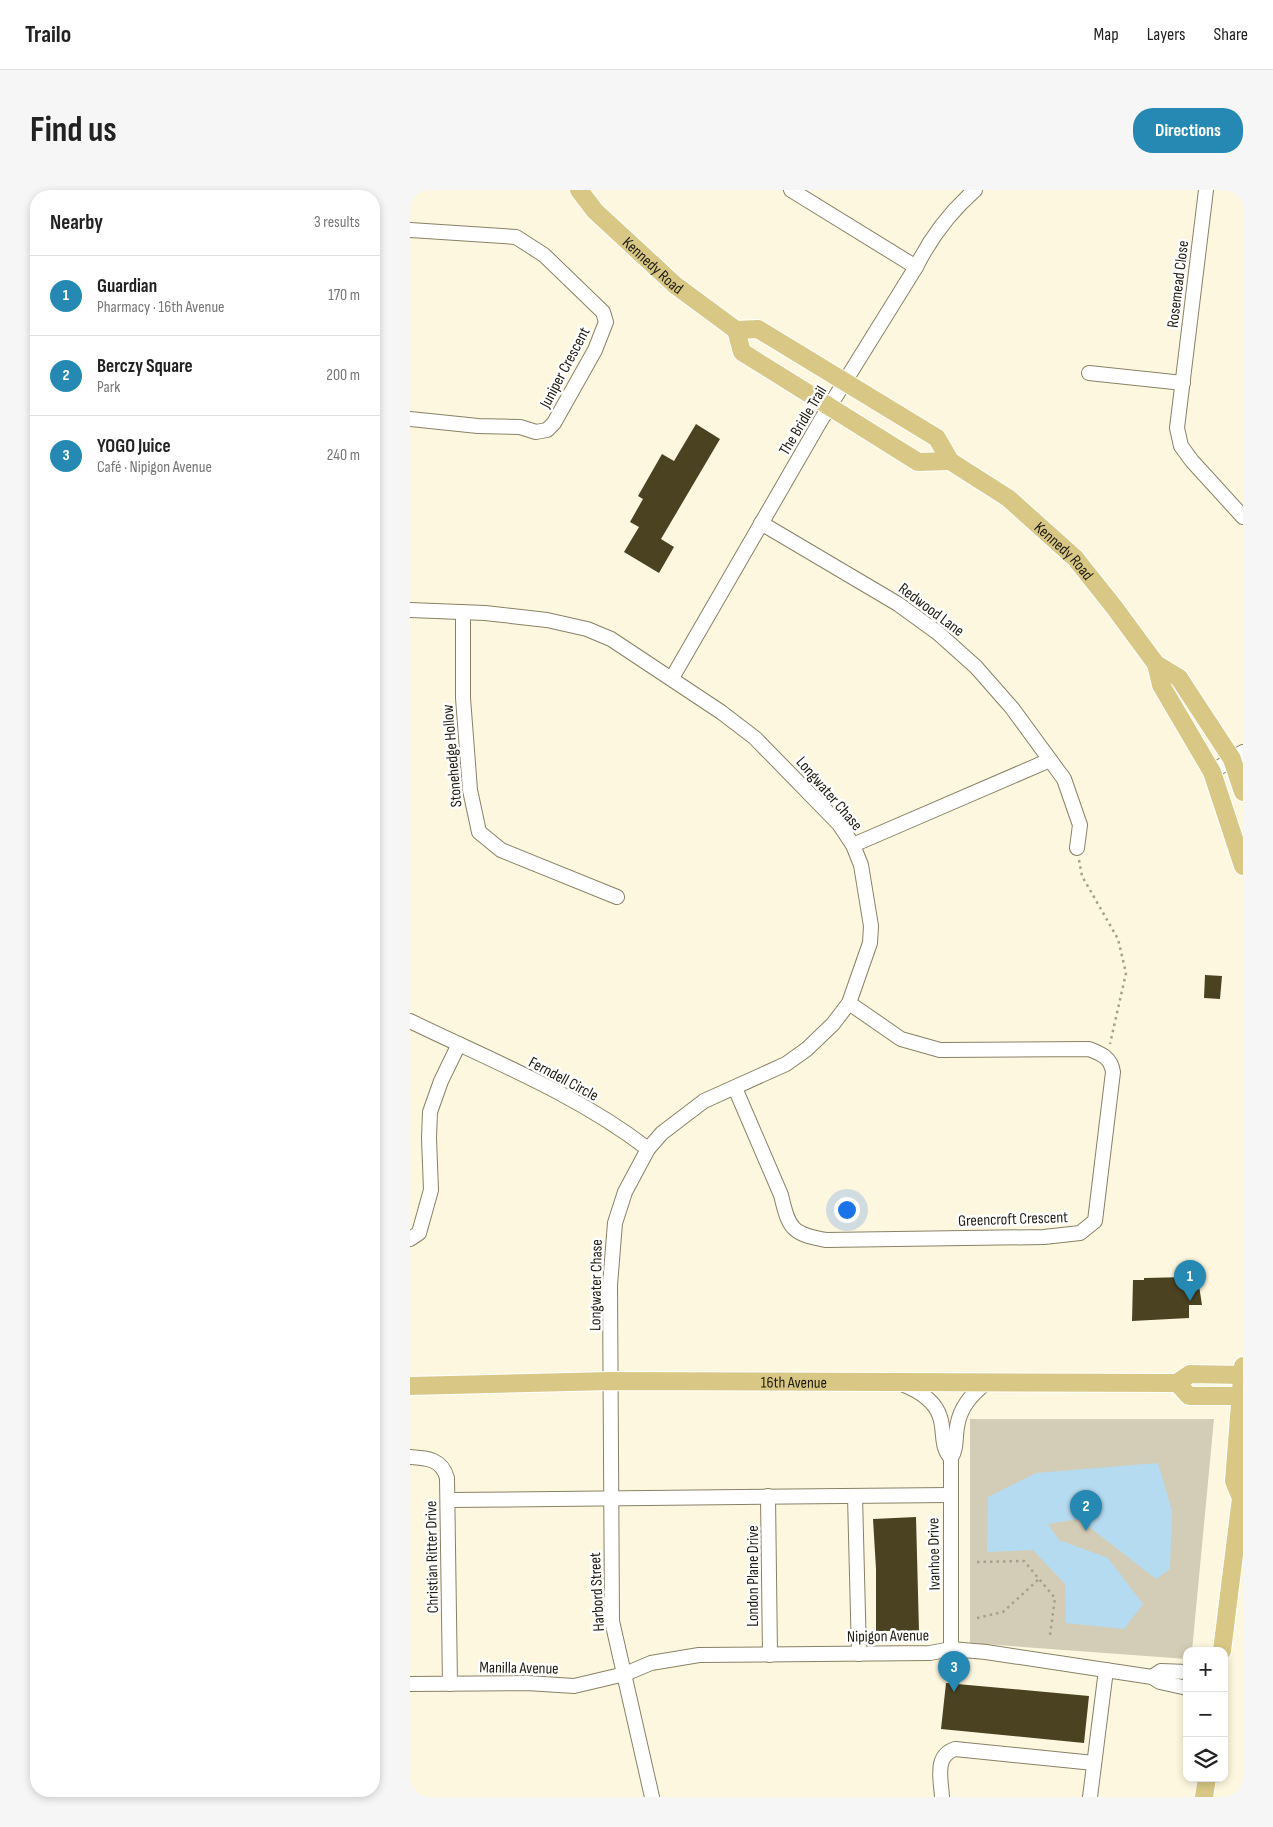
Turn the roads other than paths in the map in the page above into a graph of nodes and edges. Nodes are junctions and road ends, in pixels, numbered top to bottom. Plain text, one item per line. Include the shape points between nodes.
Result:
1 (579, 190) edge
2 (791, 190) edge
3 (975, 190) edge
4 (1206, 190) edge
5 (410, 230) edge
6 (916, 267) junction
7 (736, 330) junction
8 (1089, 372) dead end
9 (846, 382) junction
10 (1183, 383) junction
11 (830, 406) junction
12 (410, 419) edge
13 (950, 461) junction
14 (1243, 518) edge
15 (761, 523) junction
16 (410, 610) edge
17 (464, 612) junction
18 (1156, 664) junction
19 (672, 678) junction
20 (1237, 756) edge
21 (1050, 760) junction
22 (1212, 772) junction
23 (1243, 792) edge
24 (853, 845) junction
25 (1077, 848) road end
26 (1243, 866) edge
27 (617, 897) dead end
28 (849, 1003) junction
29 (410, 1021) edge
30 (459, 1044) junction
31 (735, 1088) junction
32 (648, 1149) junction
33 (410, 1239) edge
34 (1243, 1372) edge
35 (611, 1381) junction
36 (898, 1382) junction
37 (987, 1382) junction
38 (1176, 1383) junction
39 (410, 1386) edge
40 (1242, 1396) edge
41 (410, 1458) edge
42 (951, 1458) junction
43 (950, 1494) junction
44 (611, 1496) junction
45 (768, 1496) junction
46 (855, 1496) junction
47 (1242, 1497) edge
48 (448, 1500) junction
49 (1222, 1647) edge
50 (951, 1649) junction
51 (860, 1654) junction
52 (770, 1655) junction
53 (1106, 1670) junction
54 (1183, 1672) edge
55 (625, 1674) junction
56 (1152, 1677) junction
57 (410, 1684) edge
58 (450, 1684) junction
59 (1183, 1687) edge
60 (1094, 1763) junction
61 (1206, 1782) edge
62 (652, 1797) edge
63 (942, 1797) edge
64 (1090, 1797) edge
65 (1204, 1797) edge

1 - 7 main road, Kennedy Road via 595,211 675,285
2 - 6 street
3 - 6 street, The Bridle Trail via 944,222
4 - 10 street, Rosemead Close
5 - 12 street, Juniper Crescent via 516,237 544,254 603,312 606,322 595,350 547,430 536,432 520,427
6 - 9 street, The Bridle Trail
7 - 9 main road, Kennedy Road via 758,329
7 - 11 main road via 742,352
8 - 10 street
9 - 11 street, The Bridle Trail
9 - 13 main road, Kennedy Road via 937,438
10 - 14 street, Rosemead Close via 1177,428 1181,446
11 - 13 main road via 918,462
11 - 15 street, The Bridle Trail
13 - 18 main road, Kennedy Road via 1008,498 1075,558
15 - 19 street, The Bridle Trail
15 - 21 street, Redwood Lane via 856,578 938,633 976,667
16 - 17 street, Longwater Chase
17 - 19 street, Longwater Chase via 532,618 587,629 611,639
17 - 27 street, Stonehedge Hollow via 463,698 470,790 479,832 501,850
18 - 20 main road, Kennedy Road via 1180,678
18 - 22 main road, Kennedy Road via 1161,685
19 - 24 street, Longwater Chase via 755,738 816,799
20 - 22 street
20 - 23 main road, Kennedy Road
21 - 24 street
21 - 25 street, Redwood Lane via 1064,779 1073,802 1080,826
22 - 26 main road, Kennedy Road
24 - 28 street, Longwater Chase via 861,865 871,926 870,943
28 - 31 street, Longwater Chase via 807,1049 786,1064
28 - 31 street, Greencroft Crescent via 901,1039 931,1048 1089,1049 1106,1057 1113,1072 1095,1221 1080,1233 1071,1235 826,1240 799,1233 786,1214
29 - 30 street, Ferndell Circle
30 - 32 street, Ferndell Circle via 577,1103
30 - 33 street via 440,1082 430,1112 431,1190 418,1233
31 - 32 street, Longwater Chase via 704,1102 662,1133
32 - 35 street, Longwater Chase via 625,1192 615,1222 610,1285
34 - 38 main road, 16th Avenue via 1190,1374
34 - 40 main road
35 - 36 main road, 16th Avenue
35 - 39 main road, 16th Avenue
35 - 44 street, Harbord Street
36 - 37 main road, 16th Avenue
36 - 42 street, Ivanhoe Drive via 930,1400 940,1416 944,1450
37 - 38 main road, 16th Avenue
37 - 42 street, Ivanhoe Drive via 969,1397 961,1412 956,1448
38 - 40 main road via 1189,1396
40 - 47 main road via 1234,1481
41 - 48 street, Christian Ritter Drive via 430,1459 443,1468
42 - 43 street, Ivanhoe Drive
43 - 46 street
43 - 50 street, Ivanhoe Drive
44 - 45 street
44 - 48 street
44 - 55 street, Harbord Street via 612,1621
45 - 46 street
45 - 52 street, London Plane Drive
46 - 51 street
47 - 49 main road
48 - 58 street, Christian Ritter Drive
50 - 51 street, Nipigon Avenue via 930,1653
50 - 53 street, Nipigon Avenue
51 - 52 street, Nipigon Avenue
52 - 55 street, Nipigon Avenue via 699,1655 651,1663
53 - 56 street, Nipigon Avenue
53 - 60 street
54 - 56 street, Nipigon Avenue via 1161,1670
55 - 58 street, Manilla Avenue via 574,1686
55 - 62 street, Harbord Street
56 - 59 street, Nipigon Avenue
57 - 58 street, Manilla Avenue
60 - 63 street via 955,1749 947,1752 941,1762
60 - 64 street
61 - 65 main road

